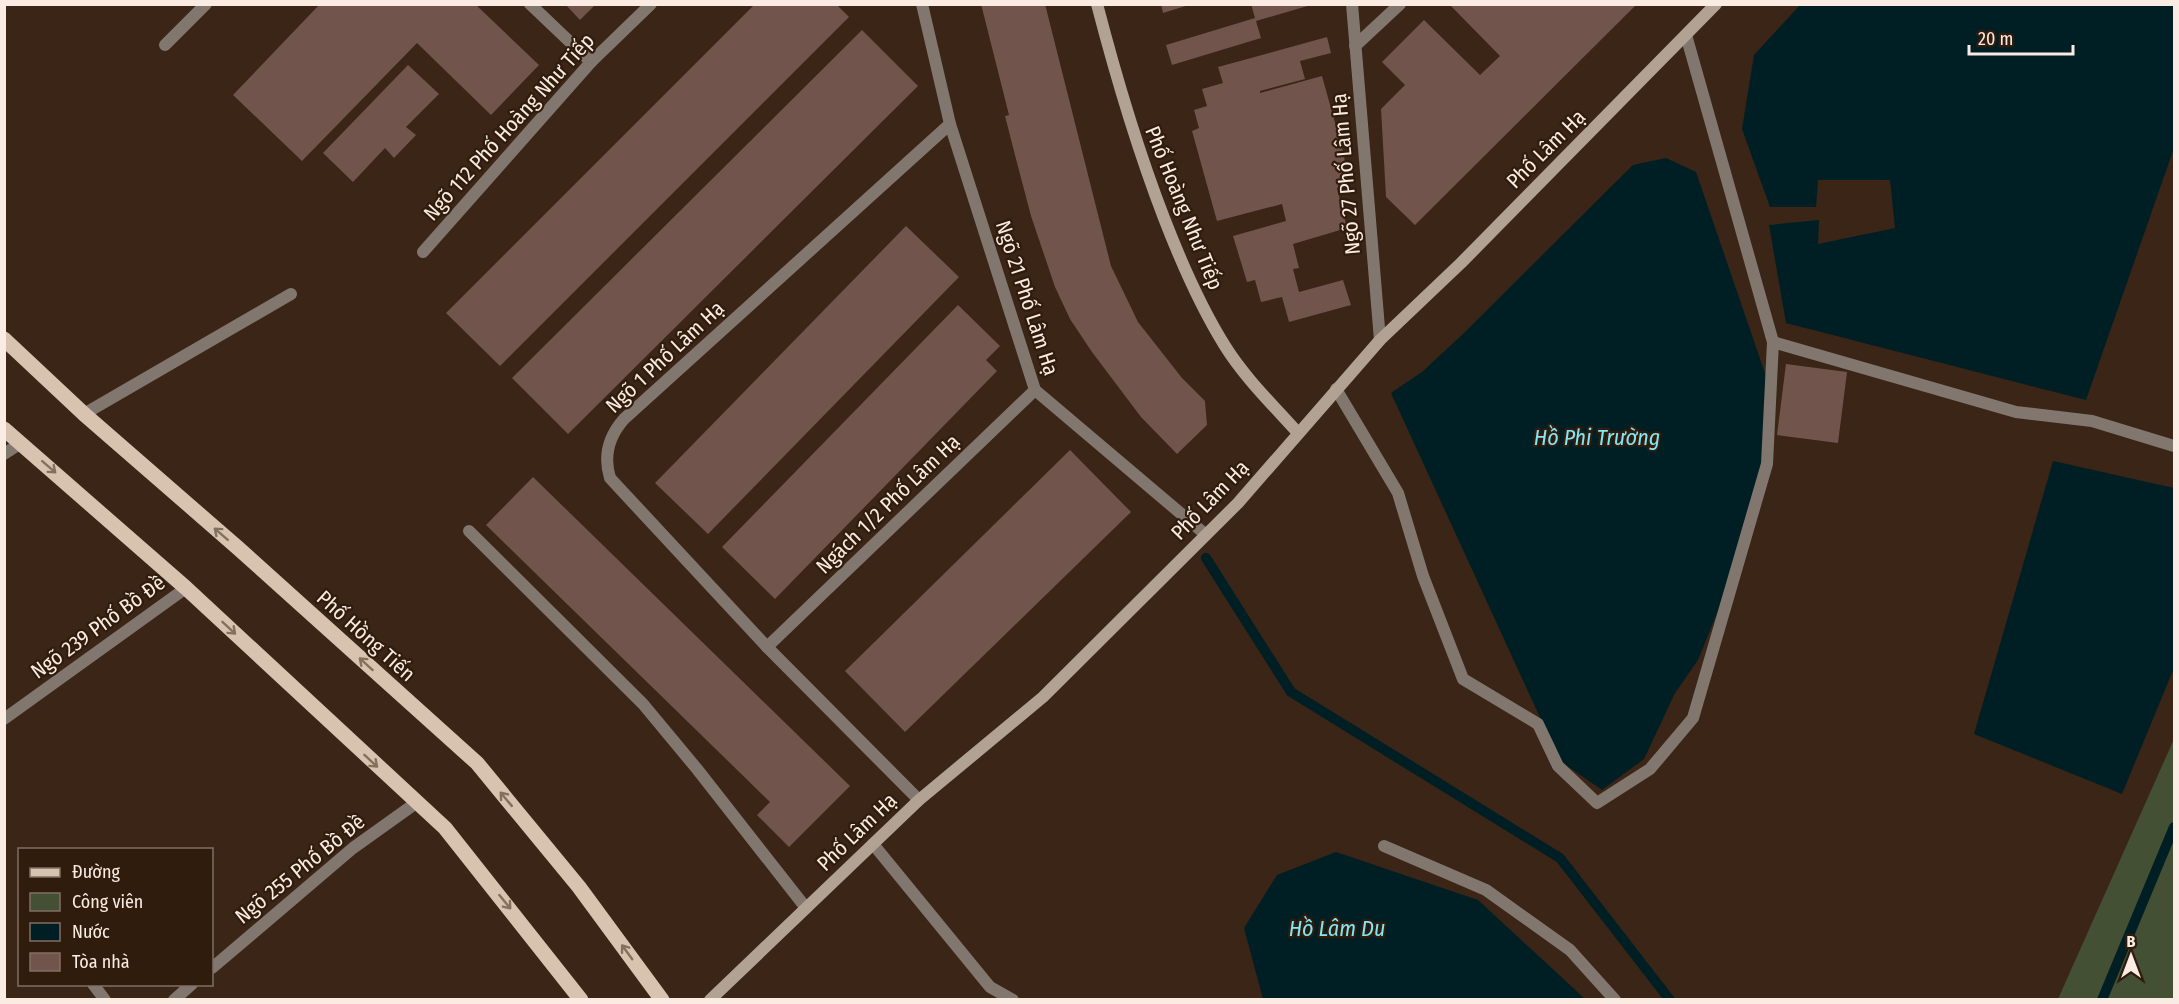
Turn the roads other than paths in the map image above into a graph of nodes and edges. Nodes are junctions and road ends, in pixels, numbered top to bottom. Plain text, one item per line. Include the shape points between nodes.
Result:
1 (206, 4) edge
2 (530, 4) edge
3 (651, 4) edge
4 (922, 4) edge
5 (1097, 4) edge
6 (1352, 4) edge
7 (1400, 4) edge
8 (1716, 4) edge
9 (1686, 35) junction
10 (165, 45) dead end
11 (1355, 46) junction
12 (591, 62) junction
13 (950, 124) junction
14 (423, 252) dead end
15 (291, 294) dead end
16 (4, 339) edge
17 (1380, 340) junction
18 (1773, 342) junction
19 (1336, 389) junction
20 (1035, 390) junction
21 (84, 414) junction
22 (4, 429) edge
23 (1298, 433) junction
24 (21, 443) junction
25 (2175, 446) edge
26 (4, 454) edge
27 (469, 531) dead end
28 (1205, 534) junction
29 (186, 588) junction
30 (767, 647) junction
31 (4, 719) edge
32 (919, 800) junction
33 (416, 803) junction
34 (873, 844) junction
35 (1384, 846) dead end
36 (806, 908) junction
37 (213, 967) edge
38 (95, 986) edge
39 (190, 986) edge
40 (105, 999) edge
41 (174, 999) edge
42 (580, 999) edge
43 (662, 999) edge
44 (710, 999) edge
45 (1013, 999) edge
46 (1615, 999) edge

1 - 10 street
2 - 12 street
3 - 12 street, Ngõ 112 Phố Hoàng Như Tiếp
4 - 13 street, Ngõ 21 Phố Lâm Hạ
5 - 23 street, Phố Hoàng Như Tiếp via 1137,147 1181,262 1225,347
6 - 11 street, Ngõ 27 Phố Lâm Hạ
7 - 11 street
8 - 9 street, Phố Lâm Hạ
9 - 17 street, Phố Lâm Hạ
9 - 18 street
11 - 17 street, Ngõ 27 Phố Lâm Hạ
12 - 14 street, Ngõ 112 Phố Hoàng Như Tiếp
13 - 20 street, Ngõ 21 Phố Lâm Hạ
13 - 30 street, Ngõ 1 Phố Lâm Hạ via 624,419 607,447 610,478
15 - 21 street
16 - 21 main road, Phố Hồng Tiến
17 - 19 street, Phố Lâm Hạ
18 - 19 street via 1767,464 1693,718 1650,769 1597,803 1558,766 1538,724 1463,679 1423,576 1398,493
18 - 25 street via 2016,412 2092,422
19 - 23 street, Phố Lâm Hạ
20 - 28 street, Ngõ 21 Phố Lâm Hạ
20 - 30 street, Ngách 1/2 Phố Lâm Hạ
43 -> 21 main road, Phố Hồng Tiến via 579,887 477,764
22 - 24 main road
23 - 28 street, Phố Lâm Hạ via 1238,503
24 - 26 street
24 -> 29 main road
27 - 36 street via 643,704
28 - 32 street, Phố Lâm Hạ via 1043,697
29 - 31 street, Ngõ 239 Phố Bồ Đề
29 -> 33 main road
30 - 32 street, Ngõ 1 Phố Lâm Hạ
32 - 34 street, Phố Lâm Hạ
33 - 37 street, Ngõ 255 Phố Bồ Đề via 354,848
33 -> 42 main road via 445,828
34 - 36 street, Phố Lâm Hạ
34 - 45 street via 990,987
35 - 46 street via 1486,890 1570,950
36 - 44 street, Phố Lâm Hạ
38 - 40 street
39 - 41 street

